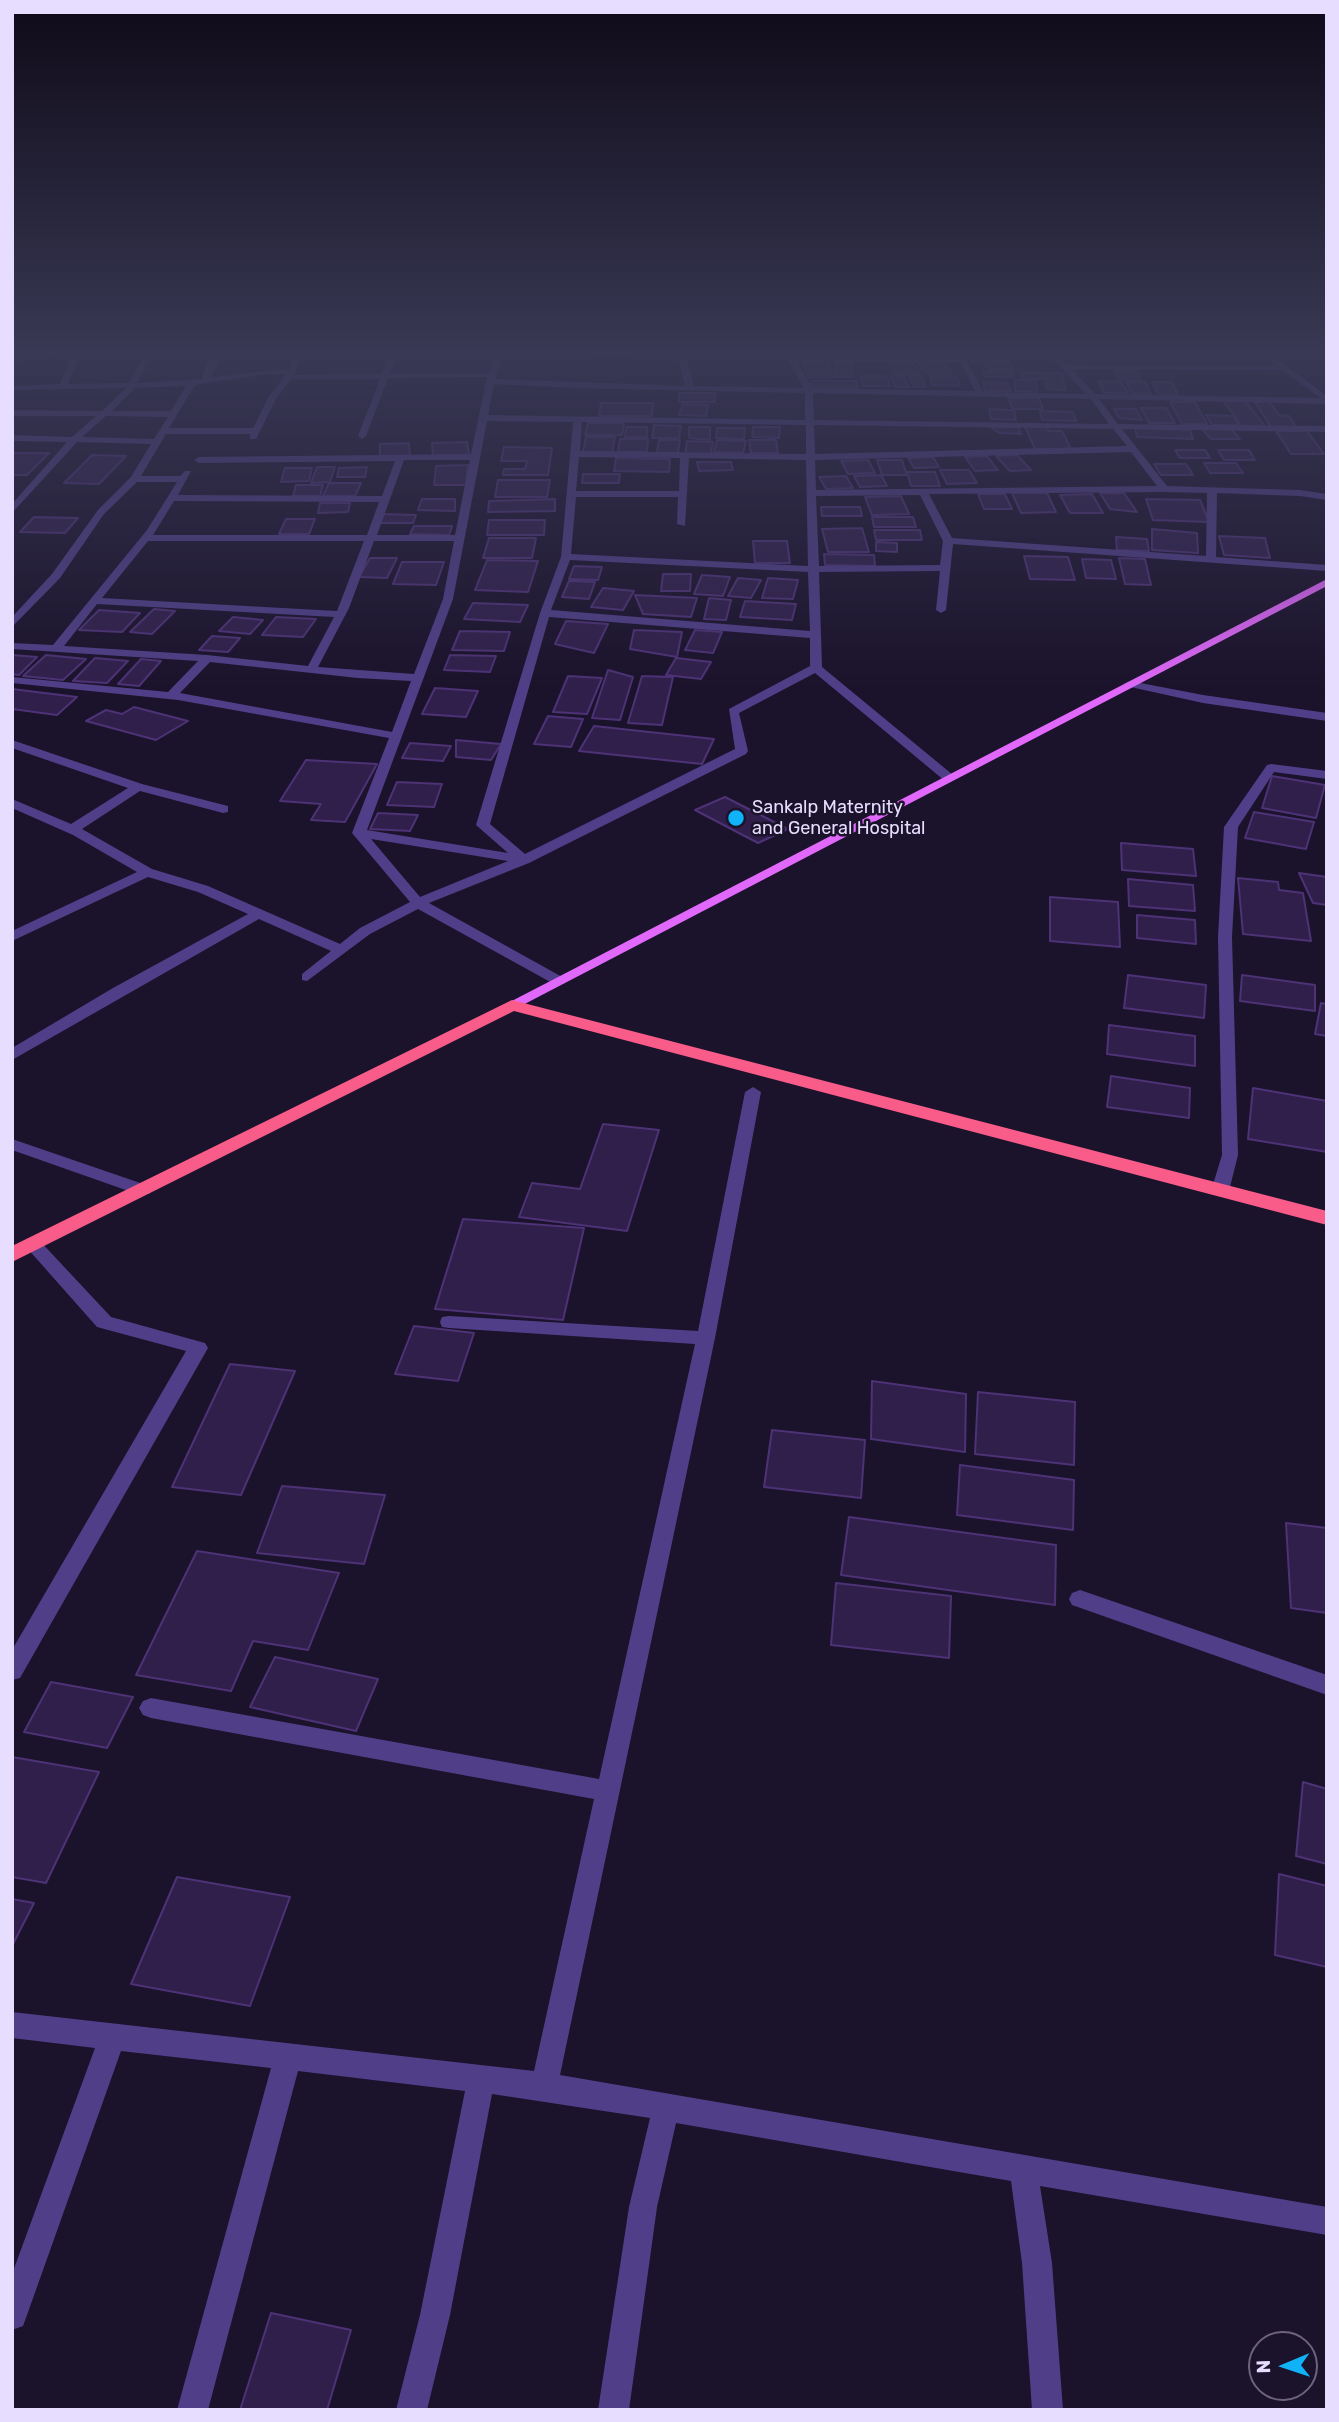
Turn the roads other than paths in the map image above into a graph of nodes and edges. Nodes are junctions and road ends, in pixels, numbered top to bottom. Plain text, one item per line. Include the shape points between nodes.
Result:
1 (50, 467) edge
2 (142, 467) edge
3 (193, 467) edge
4 (397, 467) edge
5 (474, 467) edge
6 (574, 467) edge
7 (684, 467) edge
8 (810, 467) edge
9 (1147, 467) edge
10 (135, 479) junction
11 (183, 479) junction
12 (1164, 489) junction
13 (1212, 490) junction
14 (923, 491) junction
15 (811, 493) junction
16 (572, 494) junction
17 (683, 494) junction
18 (1327, 497) edge
19 (171, 498) junction
20 (386, 499) junction
21 (12, 510) edge
22 (682, 524) dead end
23 (145, 538) junction
24 (368, 538) junction
25 (460, 538) junction
26 (947, 541) junction
27 (566, 556) junction
28 (1211, 560) junction
29 (945, 568) junction
30 (1327, 568) edge
31 (813, 569) junction
32 (1327, 582) edge
33 (93, 601) junction
34 (941, 610) dead end
35 (545, 613) junction
36 (341, 614) junction
37 (12, 624) edge
38 (815, 635) junction
39 (12, 646) edge
40 (57, 647) junction
41 (207, 658) junction
42 (816, 668) junction
43 (311, 670) junction
44 (418, 678) junction
45 (12, 680) edge
46 (1130, 684) junction
47 (170, 696) junction
48 (1327, 717) edge
49 (396, 736) junction
50 (12, 744) edge
51 (1327, 775) edge
52 (949, 778) junction
53 (138, 787) junction
54 (13, 803) edge
55 (223, 809) dead end
56 (72, 829) junction
57 (359, 833) junction
58 (524, 860) junction
59 (147, 872) junction
60 (418, 903) junction
61 (258, 914) junction
62 (12, 937) edge
63 (342, 950) junction
64 (307, 976) dead end
65 (559, 981) junction
66 (512, 1005) junction
67 (12, 1055) edge
68 (754, 1092) dead end
69 (12, 1144) edge
70 (143, 1190) junction
71 (1220, 1191) junction
72 (1327, 1218) edge
73 (33, 1244) junction
74 (12, 1255) edge
75 (449, 1322) dead end
76 (706, 1338) junction
77 (1080, 1599) dead end
78 (12, 1671) edge
79 (1327, 1685) edge
80 (151, 1708) dead end
81 (607, 1791) junction
82 (12, 2025) edge
83 (113, 2036) junction
84 (288, 2057) junction
85 (481, 2078) junction
86 (544, 2086) junction
87 (666, 2107) junction
88 (1023, 2169) junction
89 (1327, 2221) edge
90 (12, 2315) edge
91 (192, 2410) edge
92 (411, 2410) edge
93 (613, 2410) edge
94 (1048, 2410) edge

1 - 21 street
2 - 10 street
3 - 11 street
4 - 20 street
5 - 25 street
6 - 16 street
7 - 17 street
8 - 15 street
9 - 12 street
10 - 11 street
10 - 37 street via 101,512 55,576
11 - 19 street
12 - 13 street
12 - 14 street
13 - 18 street
13 - 28 street
14 - 15 street
14 - 26 street
15 - 31 street
16 - 17 street
16 - 27 street
17 - 22 street
19 - 20 street
19 - 23 street
20 - 24 street
23 - 24 street
23 - 33 street
24 - 25 street
24 - 36 street
25 - 44 street via 448,599
26 - 28 street
26 - 29 street
27 - 31 street
27 - 35 street
28 - 30 street
29 - 31 street
29 - 34 street
31 - 38 street
32 - 46 main road
33 - 36 street
33 - 40 street
35 - 38 street
35 - 58 street via 483,825
36 - 43 street
38 - 42 street
39 - 40 street
40 - 41 street
41 - 43 street
41 - 47 street
42 - 52 street
42 - 58 street via 733,712 742,751
43 - 44 street
44 - 49 street
45 - 47 street
46 - 48 street
46 - 52 main road
47 - 49 street
49 - 57 street
50 - 53 street
51 - 71 street via 1271,768 1231,827 1225,937 1230,1155
52 - 65 main road
53 - 55 street
53 - 56 street
54 - 56 street
56 - 59 street
57 - 58 street
57 - 60 street
58 - 60 street
59 - 61 street via 203,889
59 - 62 street
60 - 63 street via 365,931
60 - 65 street
61 - 63 street
61 - 67 street
63 - 64 street
65 - 66 main road
66 - 70 highway
66 - 71 highway
68 - 76 street
69 - 70 street
70 - 73 highway
71 - 72 highway
73 - 74 highway
73 - 78 street via 104,1322 198,1348
75 - 76 street
76 - 81 street
77 - 79 street
80 - 81 street
81 - 86 street
82 - 83 street
83 - 84 street
83 - 90 street
84 - 85 street
84 - 91 street
85 - 86 street
85 - 92 street via 435,2315
86 - 87 street
87 - 88 street
87 - 93 street via 643,2207
88 - 89 street
88 - 94 street via 1037,2263

